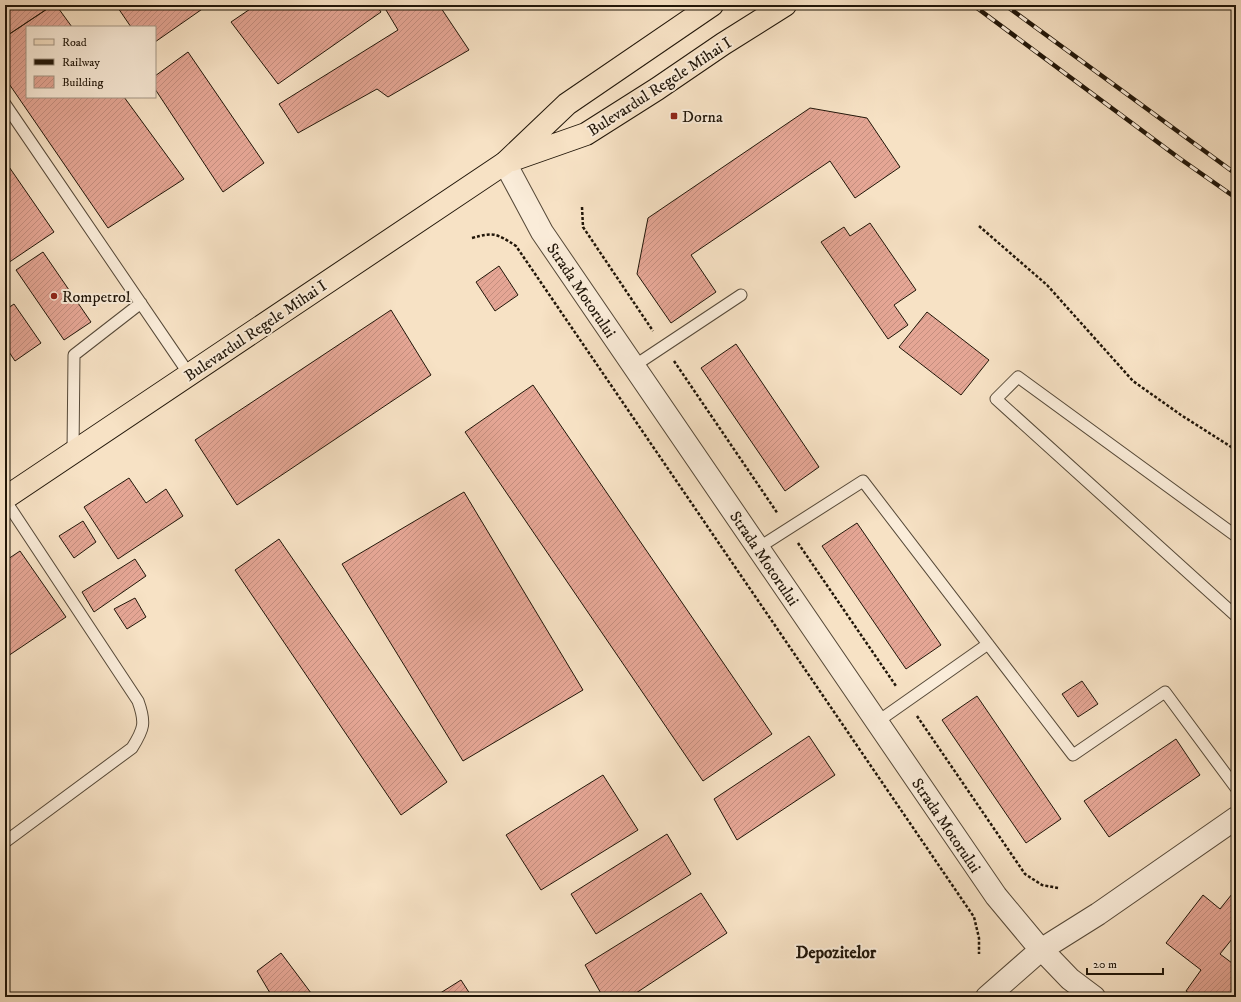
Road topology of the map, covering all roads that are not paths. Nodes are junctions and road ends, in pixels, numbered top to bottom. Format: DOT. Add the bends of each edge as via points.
graph roads {
  1 [pos="712,5"];
  2 [pos="785,5"];
  3 [pos="5,104"];
  4 [pos="506,163"];
  5 [pos="741,295"];
  6 [pos="140,302"];
  7 [pos="634,366"];
  8 [pos="189,374"];
  9 [pos="73,452"];
  10 [pos="5,499"];
  11 [pos="1236,536"];
  12 [pos="758,548"];
  13 [pos="1236,616"];
  14 [pos="988,644"];
  15 [pos="877,722"];
  16 [pos="1236,788"];
  17 [pos="1236,818"];
  18 [pos="5,842"];
  19 [pos="1041,950"];
  20 [pos="987,997"];
  21 [pos="1094,997"];
  1 -- 4 [label="main road, Bulevardul Regele Mihai I" via="567,104"];
  2 -- 4 [label="main road, Bulevardul Regele Mihai I" via="586,134"];
  3 -- 6 [label="lane"];
  4 -- 7 [label="street, Strada Motorului" via="542,232"];
  4 -- 8 [label="main road, Bulevardul Regele Mihai I"];
  5 -- 7 [label="lane"];
  6 -- 8 [label="lane"];
  6 -- 9 [label="lane" via="74,355"];
  7 -- 12 [label="street, Strada Motorului"];
  8 -- 9 [label="main road, Bulevardul Regele Mihai I"];
  9 -- 10 [label="main road, Bulevardul Regele Mihai I"];
  10 -- 18 [label="lane" via="138,701 143,716 142,732 132,748"];
  11 -- 13 [label="lane" via="1018,377 996,400"];
  12 -- 14 [label="lane" via="863,481"];
  12 -- 15 [label="street, Strada Motorului"];
  14 -- 15 [label="lane"];
  14 -- 16 [label="lane" via="1073,755 1165,692"];
  15 -- 19 [label="street, Strada Motorului" via="996,896"];
  17 -- 19 [label="street" via="1098,914"];
  19 -- 20 [label="street"];
  19 -- 21 [label="street, Strada Motorului" via="1070,979"];
}
